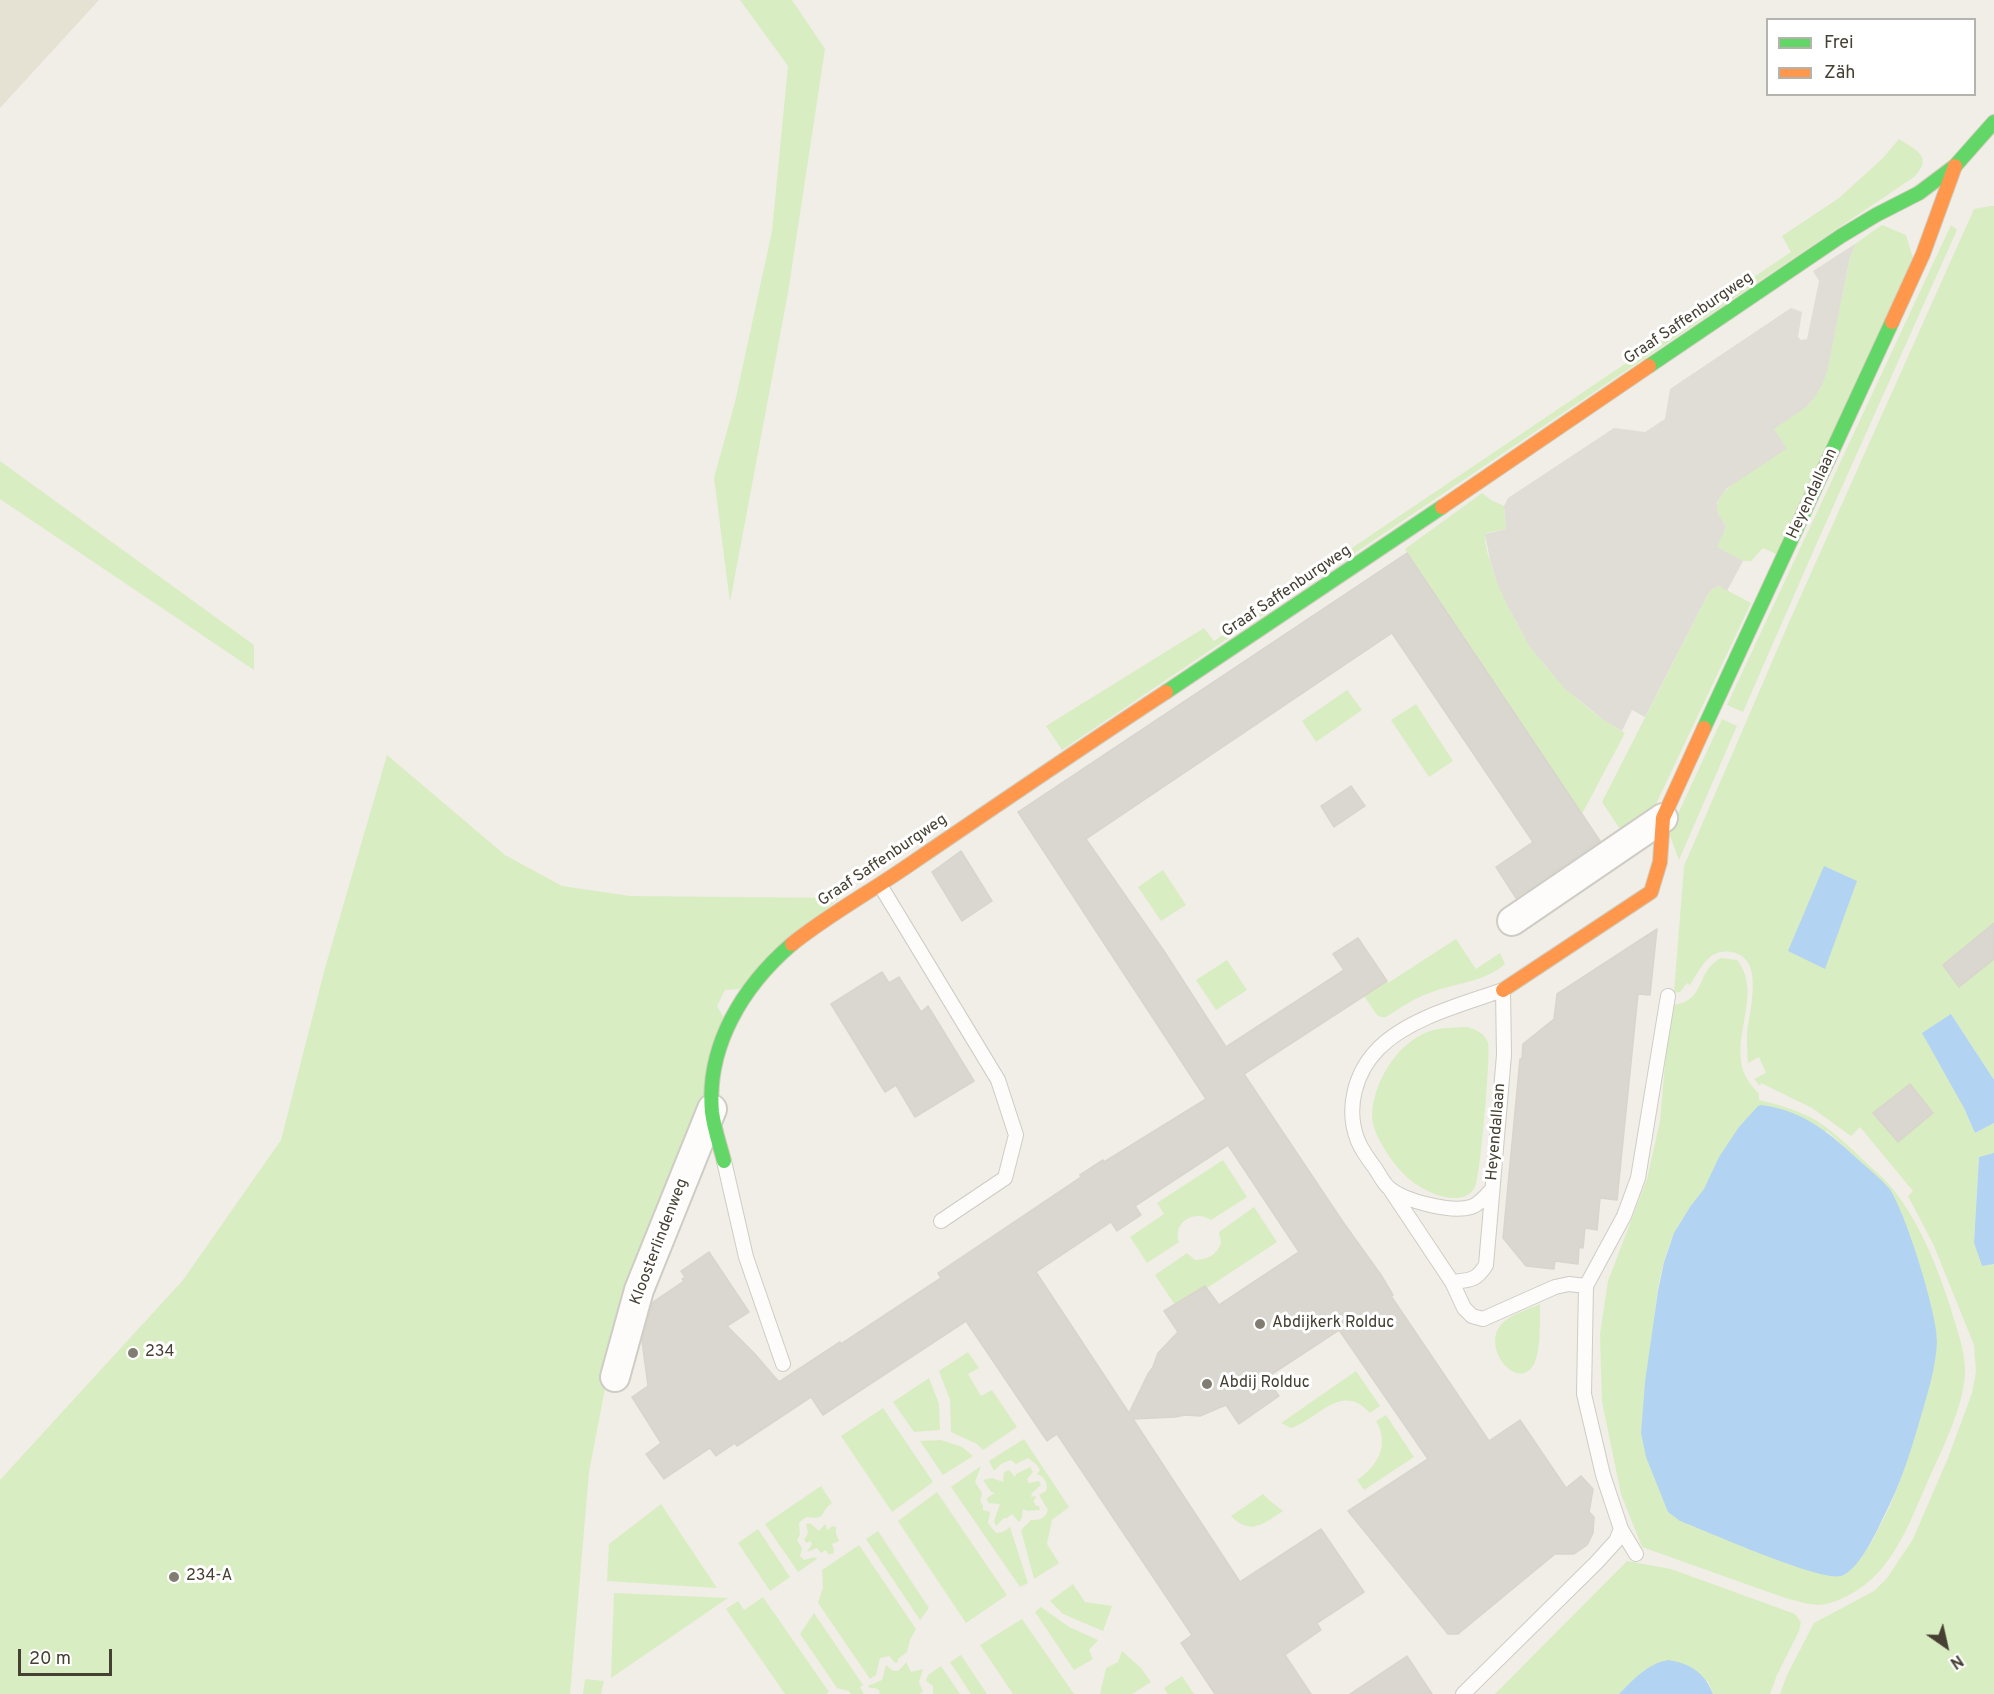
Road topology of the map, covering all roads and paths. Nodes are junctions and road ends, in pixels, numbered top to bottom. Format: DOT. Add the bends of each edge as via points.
graph roads {
  1 [pos="1994,122"];
  2 [pos="1954,166"];
  3 [pos="1841,236"];
  4 [pos="1839,253"];
  5 [pos="1663,818"];
  6 [pos="880,885"];
  7 [pos="1512,921"];
  8 [pos="1503,990"];
  9 [pos="1668,996"];
  10 [pos="712,1109"];
  11 [pos="724,1161"];
  12 [pos="1389,1188"];
  13 [pos="1492,1189"];
  14 [pos="941,1221"];
  15 [pos="1452,1282"];
  16 [pos="1586,1286"];
  17 [pos="783,1364"];
  18 [pos="615,1377"];
  19 [pos="1621,1529"];
  20 [pos="1636,1554"];
  21 [pos="1464,1694"];
  1 -- 2 [label="street, Graaf Saffenburgweg"];
  2 -- 3 [label="street, Graaf Saffenburgweg" via="1919,193"];
  2 -- 5 [label="street, Heyendallaan" via="1923,254"];
  3 -- 4 [label="lane"];
  3 -- 6 [label="street, Graaf Saffenburgweg"];
  5 -- 7 [label="street"];
  5 -- 8 [label="street, Heyendallaan" via="1660,862 1651,892"];
  6 -- 10 [label="street, Graaf Saffenburgweg" via="829,916 782,952 748,992 729,1021 717,1057"];
  6 -- 14 [label="lane" via="998,1080 1016,1135 1005,1178"];
  8 -- 12 [label="lane, Heyendallaan" via="1414,1024 1379,1048 1361,1071 1353,1091 1355,1133"];
  8 -- 13 [label="lane, Heyendallaan" via="1504,1055"];
  9 -- 16 [label="lane" via="1638,1178 1624,1216"];
  10 -- 11 [label="street, Graaf Saffenburgweg"];
  10 -- 18 [label="street, Kloosterlindenweg" via="639,1290"];
  11 -- 17 [label="lane" via="746,1257"];
  12 -- 13 [label="lane, Heyendallaan" via="1412,1200 1465,1208 1479,1202"];
  12 -- 15 [label="lane"];
  13 -- 15 [label="lane" via="1486,1265 1473,1280"];
  15 -- 16 [label="lane" via="1464,1308 1483,1319 1555,1287"];
  16 -- 19 [label="lane" via="1584,1394 1595,1447"];
  19 -- 20 [label="lane"];
  19 -- 21 [label="lane" via="1616,1541 1596,1563"];
}
